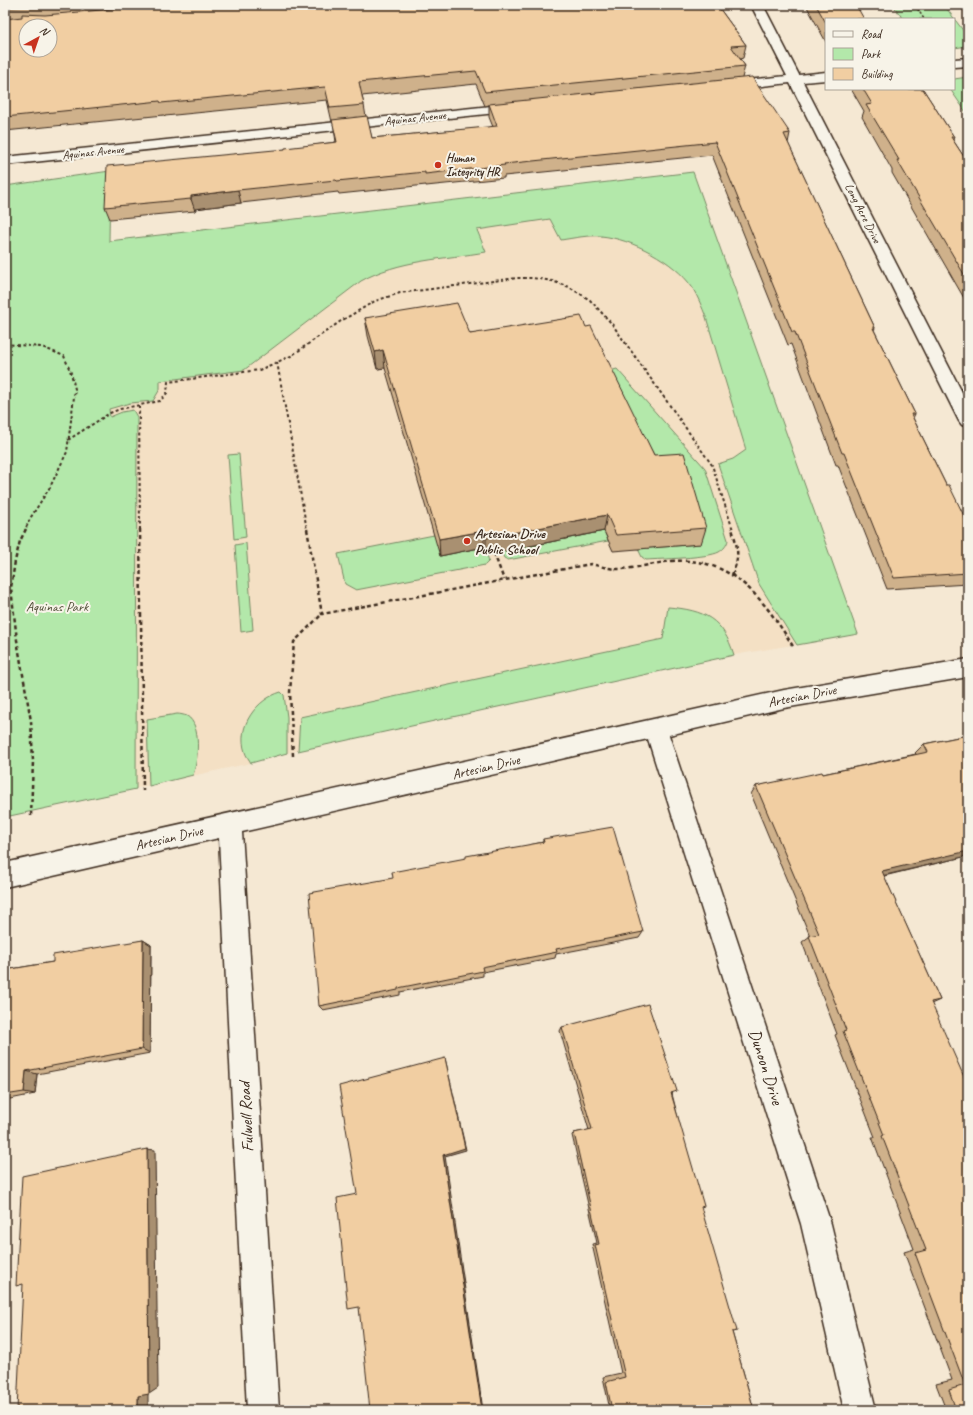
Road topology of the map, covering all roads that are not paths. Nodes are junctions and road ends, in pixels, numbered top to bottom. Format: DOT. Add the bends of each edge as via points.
graph roads {
  1 [pos="757,5"];
  2 [pos="968,62"];
  3 [pos="955,63"];
  4 [pos="825,76"];
  5 [pos="795,79"];
  6 [pos="710,87"];
  7 [pos="536,106"];
  8 [pos="5,161"];
  9 [pos="968,421"];
  10 [pos="968,668"];
  11 [pos="656,728"];
  12 [pos="230,824"];
  13 [pos="5,875"];
  14 [pos="263,1410"];
  15 [pos="860,1410"];
  1 -- 5 [label="street, Long Acre Drive"];
  2 -- 3 [label="street"];
  4 -- 5 [label="street"];
  5 -- 6 [label="street"];
  5 -- 9 [label="street, Long Acre Drive"];
  7 -- 8 [label="street, Aquinas Avenue"];
  10 -- 11 [label="street, Artesian Drive" via="784,699"];
  11 -- 12 [label="street, Artesian Drive"];
  11 -- 15 [label="street, Dunoon Drive" via="816,1224"];
  12 -- 13 [label="street, Artesian Drive"];
  12 -- 14 [label="street, Fulwell Road"];
}
